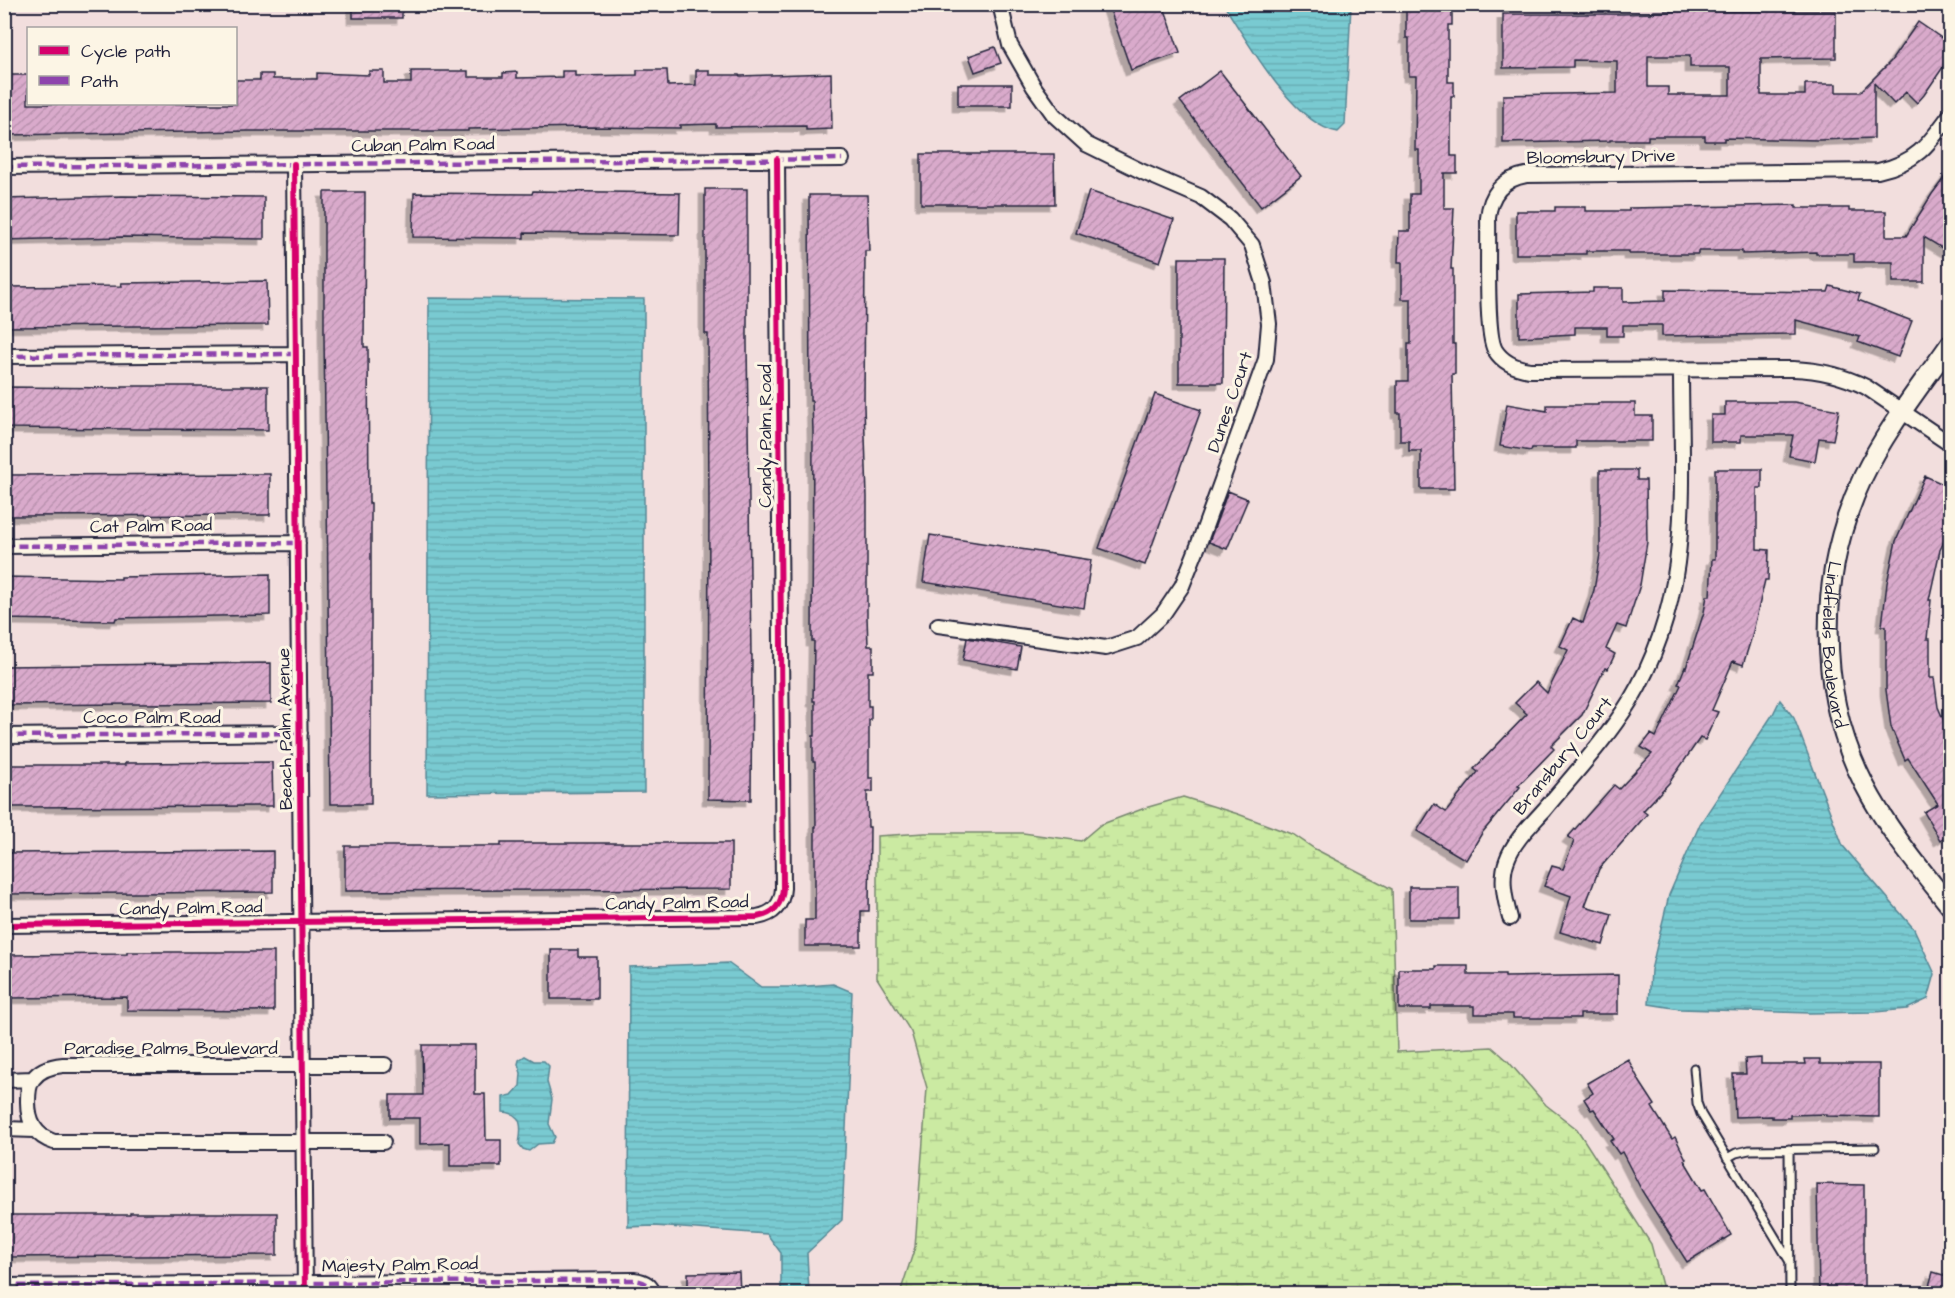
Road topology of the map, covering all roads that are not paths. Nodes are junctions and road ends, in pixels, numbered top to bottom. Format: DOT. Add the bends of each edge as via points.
graph roads {
  1 [pos="1000,4"];
  2 [pos="1950,115"];
  3 [pos="777,159"];
  4 [pos="842,159"];
  5 [pos="294,164"];
  6 [pos="4,166"];
  7 [pos="1950,344"];
  8 [pos="296,354"];
  9 [pos="4,356"];
  10 [pos="1681,369"];
  11 [pos="1903,411"];
  12 [pos="1950,444"];
  13 [pos="298,543"];
  14 [pos="4,546"];
  15 [pos="939,625"];
  16 [pos="300,734"];
  17 [pos="4,736"];
  18 [pos="1950,906"];
  19 [pos="1510,918"];
  20 [pos="302,922"];
  21 [pos="4,925"];
  22 [pos="303,1065"];
  23 [pos="385,1065"];
  24 [pos="1694,1068"];
  25 [pos="33,1079"];
  26 [pos="4,1080"];
  27 [pos="4,1129"];
  28 [pos="34,1130"];
  29 [pos="303,1142"];
  30 [pos="383,1142"];
  31 [pos="1875,1148"];
  32 [pos="1789,1149"];
  33 [pos="1727,1158"];
  34 [pos="1790,1262"];
  35 [pos="4,1287"];
  36 [pos="305,1289"];
  37 [pos="652,1290"];
  38 [pos="1790,1293"];
  1 -- 15 [label="street, Dunes Court" via="1010,45 1054,115 1086,144 1202,197 1230,219 1252,245 1264,283 1269,324 1266,359 1182,586 1163,615 1137,638 1106,648"];
  2 -- 10 [label="street, Bloomsbury Drive" via="1920,152 1902,164 1878,171 1526,175 1502,185 1491,199 1488,218 1491,342 1501,358 1530,370"];
  3 -- 4 [label="street, Cuban Palm Road"];
  3 -- 5 [label="street, Cuban Palm Road"];
  3 -- 20 [label="street, Candy Palm Road" via="781,902 771,913 757,917"];
  5 -- 6 [label="street, Cuban Palm Road"];
  5 -- 8 [label="street, Beach Palm Avenue"];
  7 -- 11 [label="street, Lindfields Boulevard"];
  8 -- 9 [label="street"];
  8 -- 13 [label="street, Beach Palm Avenue"];
  10 -- 11 [label="street, Bloomsbury Drive" via="1823,371 1860,383"];
  10 -- 19 [label="street, Bransbury Court" via="1681,533 1665,624 1644,677 1615,723 1506,860 1504,883"];
  11 -- 12 [label="street, Bloomsbury Drive"];
  11 -- 18 [label="street, Lindfields Boulevard" via="1863,477 1843,530 1829,616 1833,692 1863,783 1900,844"];
  13 -- 14 [label="street, Cat Palm Road"];
  13 -- 16 [label="street, Beach Palm Avenue"];
  16 -- 17 [label="street, Coco Palm Road"];
  16 -- 20 [label="street, Beach Palm Avenue"];
  20 -- 21 [label="street, Candy Palm Road"];
  20 -- 22 [label="street, Beach Palm Avenue"];
  22 -- 23 [label="street, Paradise Palms Boulevard"];
  22 -- 25 [label="street, Paradise Palms Boulevard" via="63,1065 46,1069"];
  22 -- 29 [label="street, Beach Palm Avenue"];
  24 -- 33 [label="lane" via="1701,1114"];
  25 -- 26 [label="street, Paradise Palms Boulevard"];
  25 -- 28 [label="street" via="28,1113"];
  27 -- 28 [label="street"];
  28 -- 29 [label="street" via="63,1143"];
  29 -- 30 [label="street"];
  29 -- 36 [label="street, Beach Palm Avenue"];
  31 -- 32 [label="lane"];
  32 -- 33 [label="lane" via="1743,1151"];
  32 -- 34 [label="lane"];
  33 -- 34 [label="lane"];
  34 -- 38 [label="lane"];
  35 -- 36 [label="street, Majesty Palm Road"];
  36 -- 37 [label="street, Majesty Palm Road" via="634,1280"];
}
